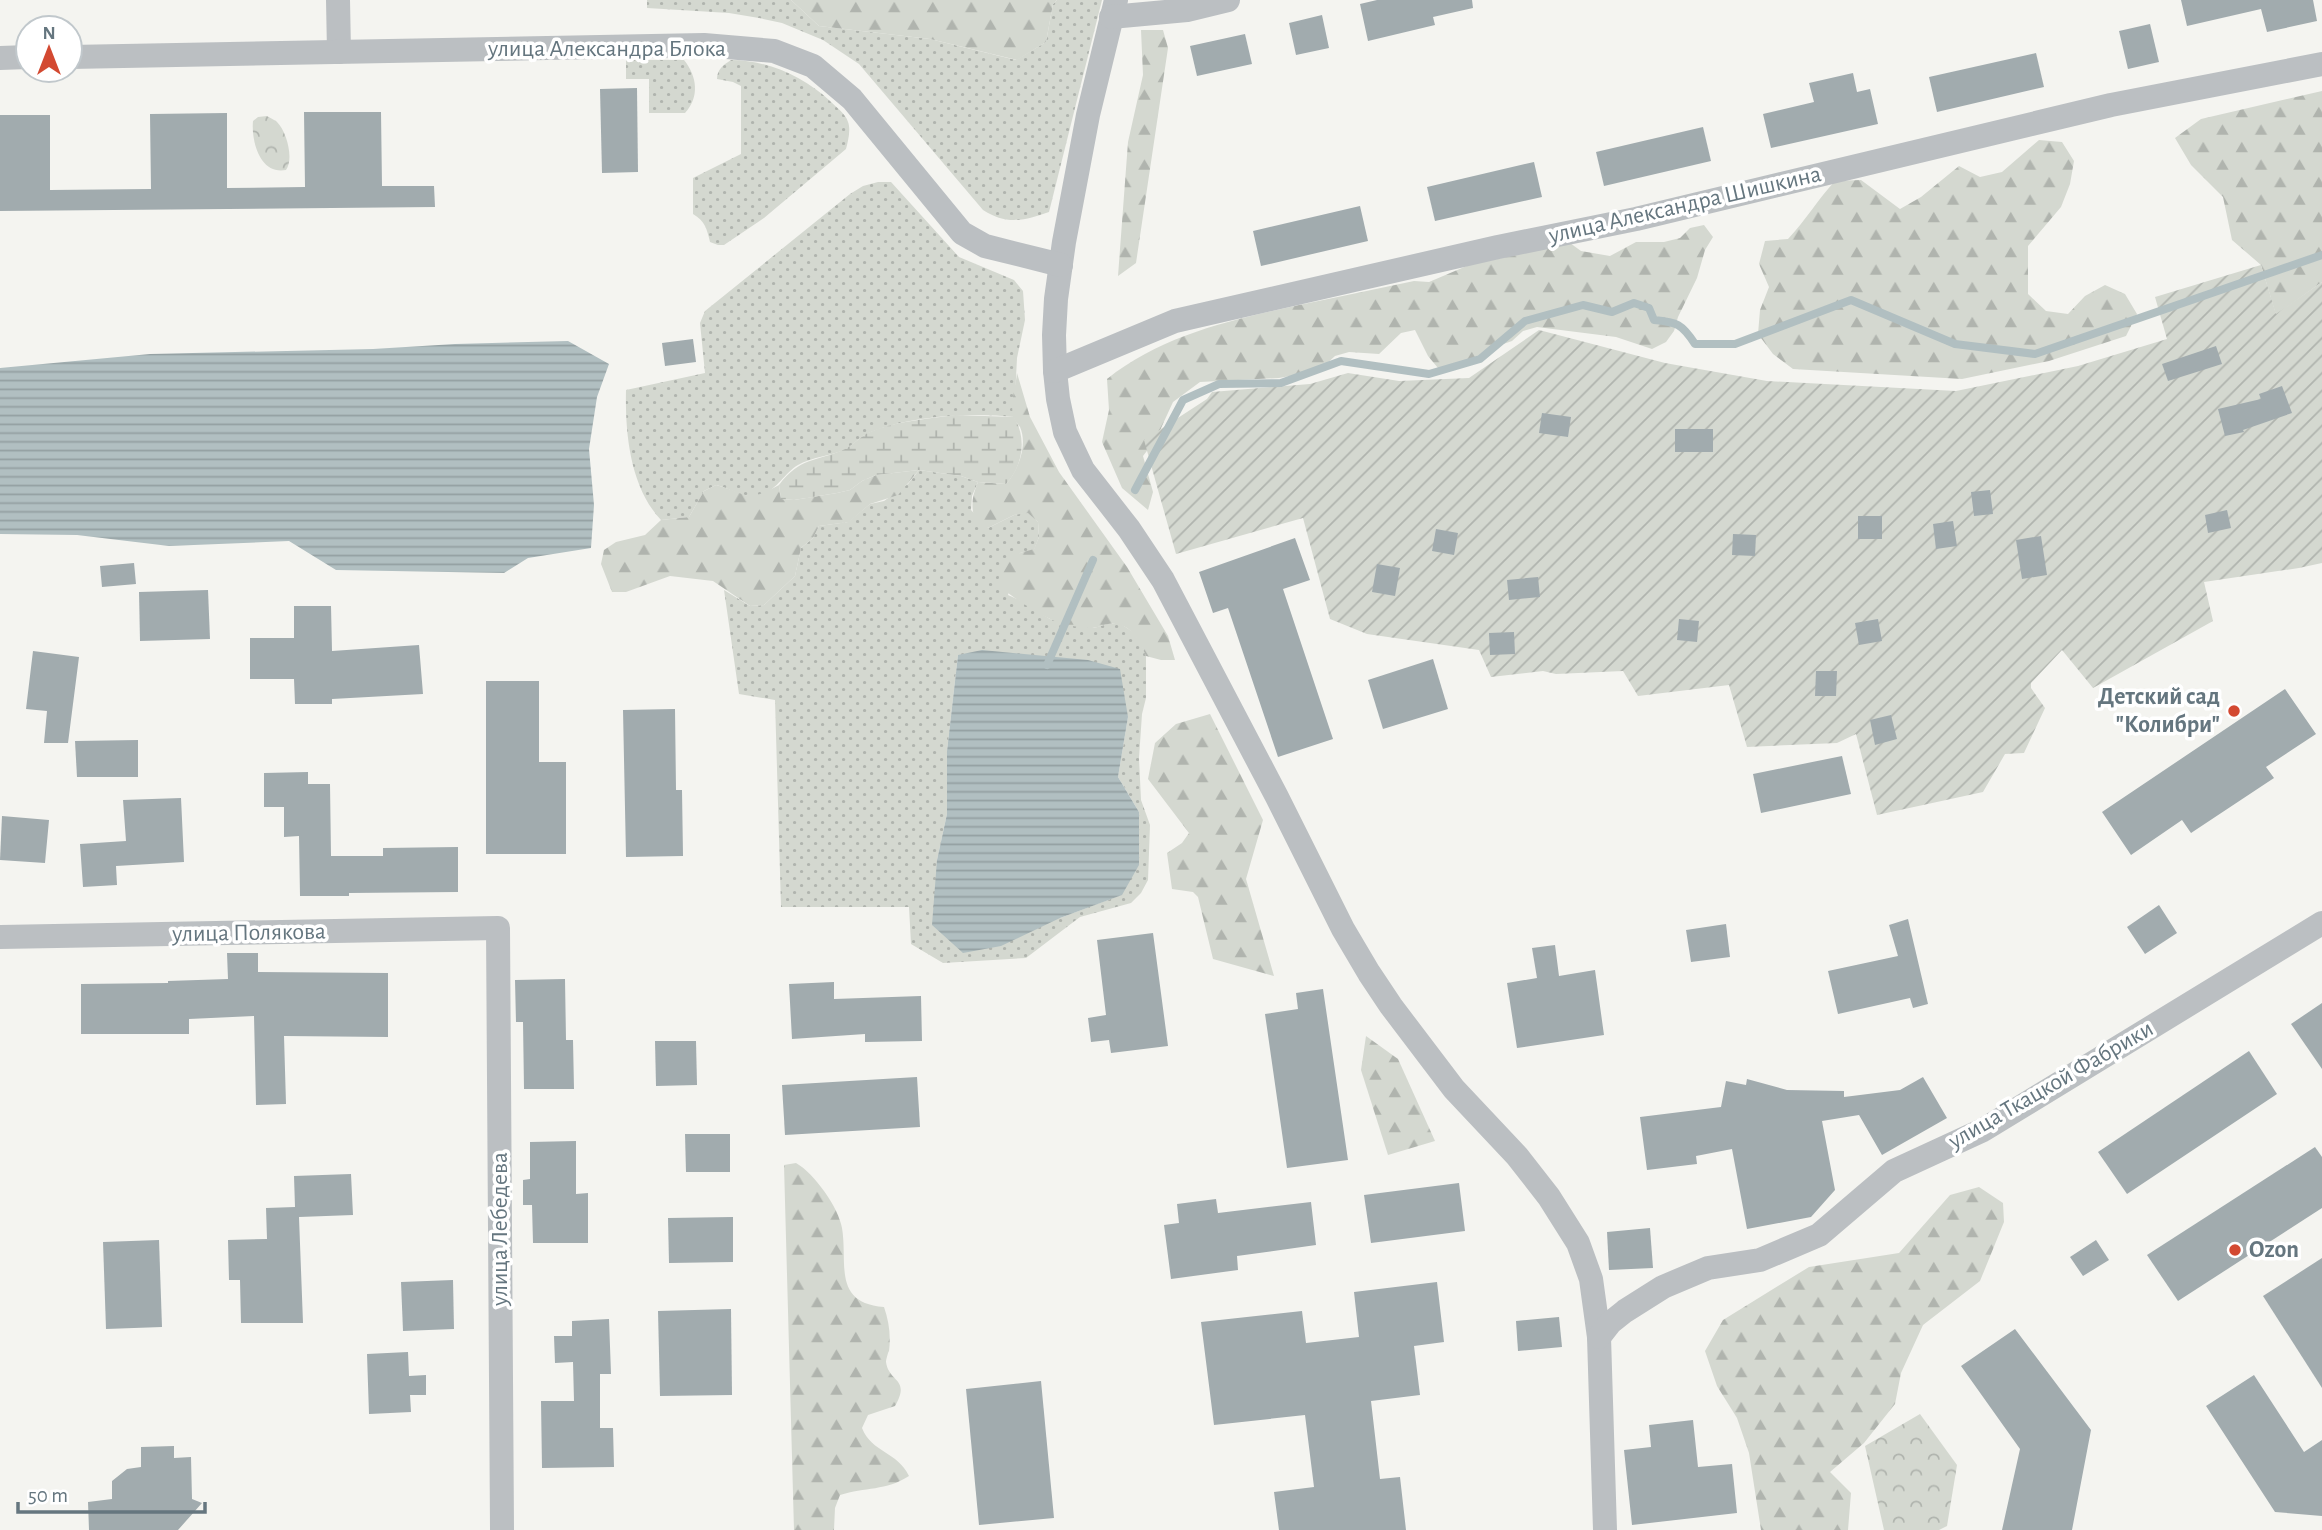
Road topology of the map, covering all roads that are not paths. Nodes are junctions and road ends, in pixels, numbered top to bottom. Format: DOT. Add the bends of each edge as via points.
graph roads {
  1 [pos="338,0"];
  2 [pos="1228,0"];
  3 [pos="1113,8"];
  4 [pos="339,52"];
  5 [pos="84,57"];
  6 [pos="2322,64"];
  7 [pos="1061,265"];
  8 [pos="1055,371"];
  9 [pos="2322,923"];
  10 [pos="498,928"];
  11 [pos="0,937"];
  12 [pos="1599,1337"];
  13 [pos="502,1530"];
  14 [pos="1605,1530"];
  1 -- 4 [label="street"];
  2 -- 3 [label="street" via="1187,10"];
  3 -- 7 [label="street"];
  4 -- 5 [label="street, улица Александра Блока"];
  4 -- 7 [label="street, улица Александра Блока" via="704,45 774,51 813,66 852,99 962,233 985,246"];
  6 -- 8 [label="street, улица Александра Шишкина" via="2111,105 1649,216 1175,321"];
  7 -- 8 [label="street"];
  8 -- 12 [label="street" via="1065,432 1083,470 1163,580 1343,929 1391,1006 1454,1089 1517,1156 1578,1243 1591,1279"];
  9 -- 12 [label="street, улица Ткацкой Фабрики" via="1983,1130 1894,1171 1819,1236 1760,1260 1708,1268 1663,1287 1625,1311"];
  10 -- 11 [label="street, улица Полякова"];
  10 -- 13 [label="street, улица Лебедева"];
  12 -- 14 [label="street"];
}
